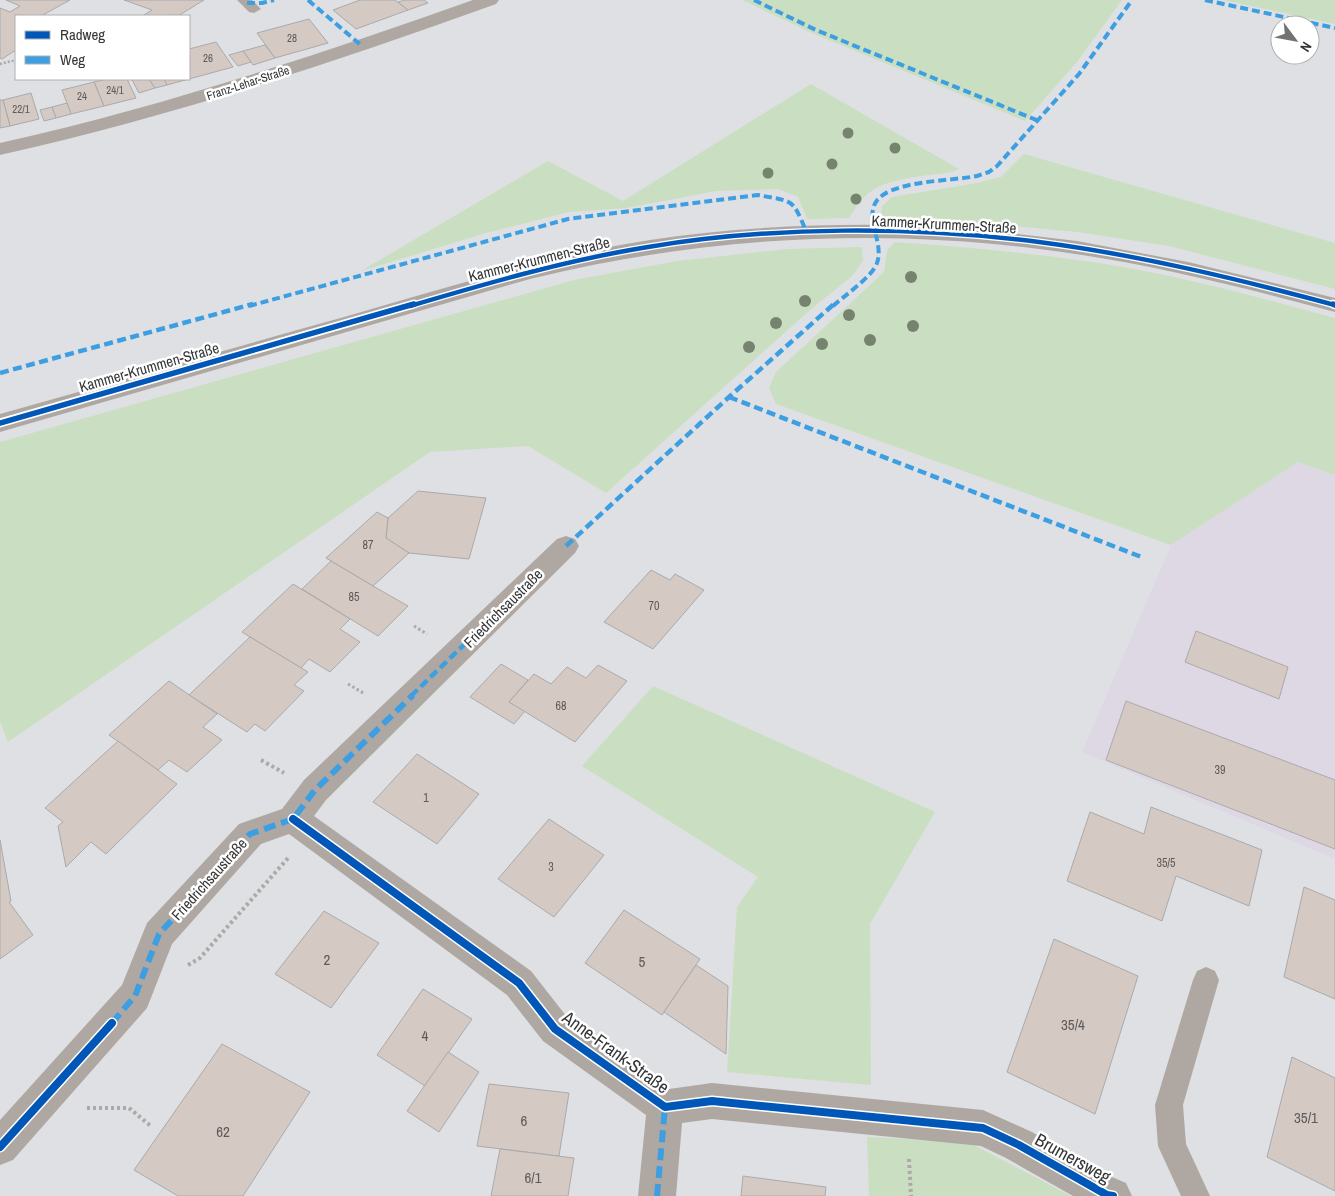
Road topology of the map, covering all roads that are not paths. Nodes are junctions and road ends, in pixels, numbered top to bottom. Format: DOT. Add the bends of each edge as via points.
graph roads {
  1 [pos="490,0"];
  2 [pos="0,150"];
  3 [pos="1335,305"];
  4 [pos="0,423"];
  5 [pos="566,546"];
  6 [pos="303,825"];
  7 [pos="1206,980"];
  8 [pos="665,1107"];
  9 [pos="1019,1145"];
  10 [pos="0,1147"];
  11 [pos="657,1196"];
  12 [pos="1113,1196"];
  13 [pos="1196,1196"];
  1 -- 2 [label="street, Franz-Lehar-Straße" via="362,46 186,102"];
  3 -- 4 [label="street, Kammer-Krummen-Straße" via="1117,254 978,236 806,232 691,241 596,255"];
  5 -- 6 [label="street, Friedrichsaustraße" via="315,790"];
  6 -- 8 [label="street, Anne-Frank-Straße" via="520,983 555,1029"];
  6 -- 10 [label="street, Friedrichsaustraße" via="250,834 159,934 136,996"];
  7 -- 13 [label="lane" via="1169,1105 1172,1146"];
  8 -- 9 [label="street, Anne-Frank-Straße" via="712,1101 983,1128"];
  8 -- 11 [label="street, Anne-Frank-Straße"];
  9 -- 12 [label="street, Brumersweg"];
}
